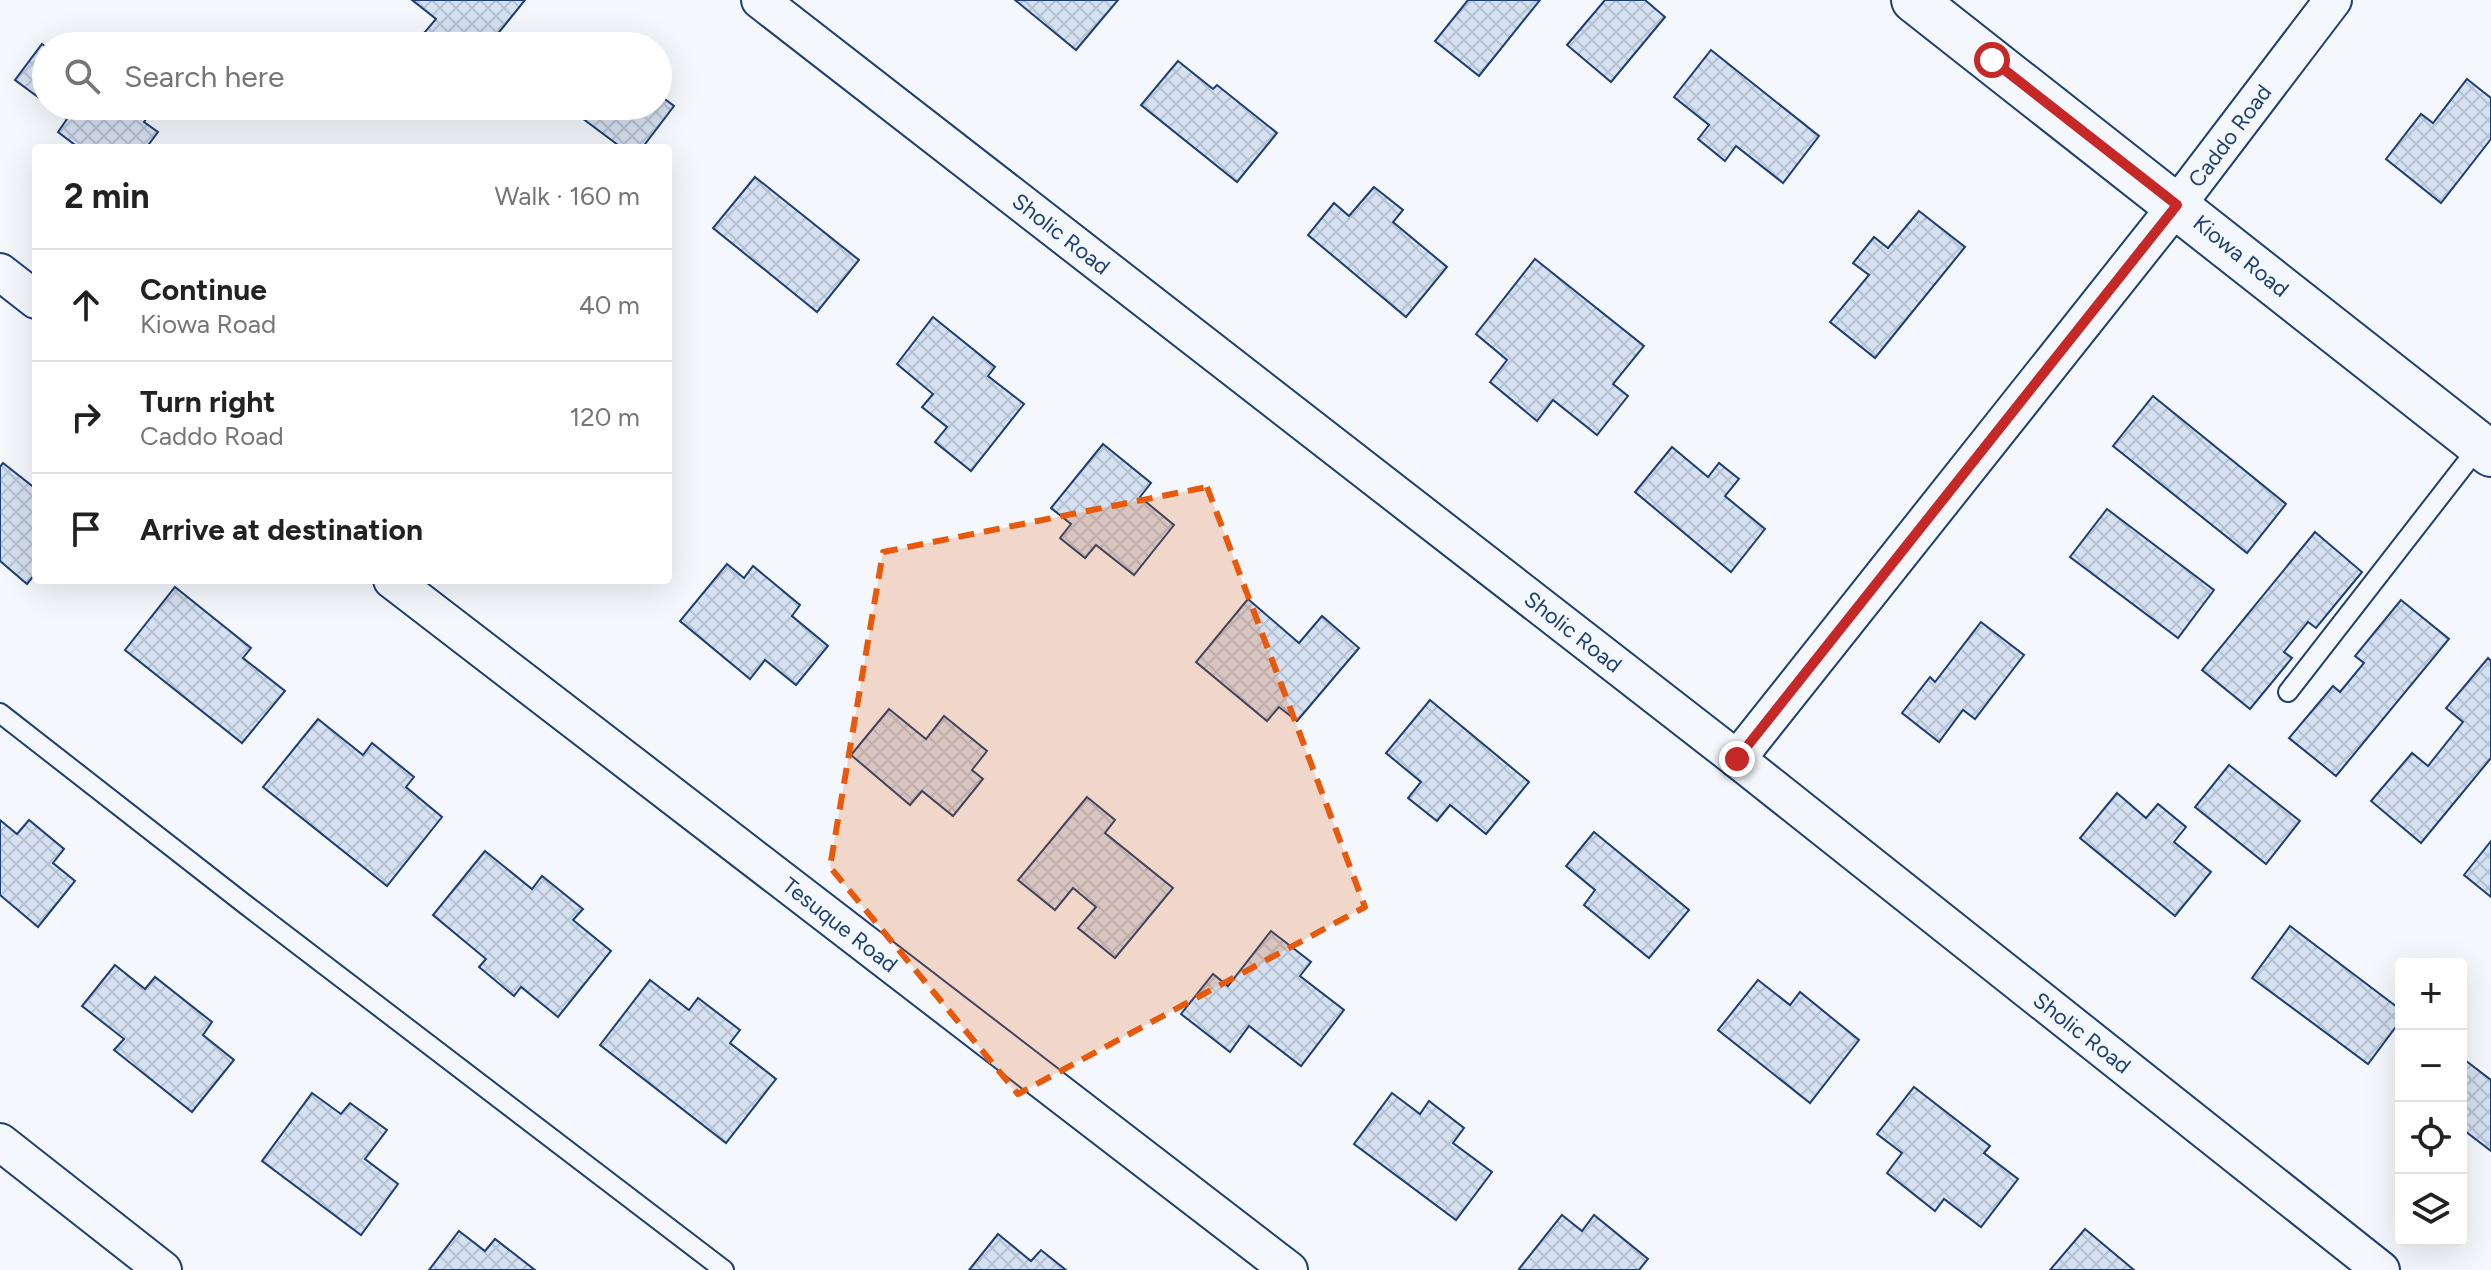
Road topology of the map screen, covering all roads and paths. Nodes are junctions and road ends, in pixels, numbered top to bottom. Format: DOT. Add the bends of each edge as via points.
graph roads {
  1 [pos="760,0"];
  2 [pos="1914,0"];
  3 [pos="2333,0"];
  4 [pos="2177,205"];
  5 [pos="0,272"];
  6 [pos="32,297"];
  7 [pos="2486,450"];
  8 [pos="397,584"];
  9 [pos="2288,692"];
  10 [pos="0,713"];
  11 [pos="1737,759"];
  12 [pos="0,1142"];
  13 [pos="163,1270"];
  14 [pos="724,1270"];
  15 [pos="1289,1270"];
  16 [pos="2381,1270"];
  1 -- 11 [label="street, Sholic Road"];
  2 -- 4 [label="street, Kiowa Road"];
  3 -- 4 [label="street, Caddo Road"];
  4 -- 7 [label="street, Kiowa Road"];
  4 -- 11 [label="street, Caddo Road"];
  5 -- 6 [label="street"];
  7 -- 9 [label="lane"];
  8 -- 15 [label="street, Tesuque Road"];
  10 -- 14 [label="lane"];
  11 -- 16 [label="street, Sholic Road"];
  12 -- 13 [label="street"];
}
